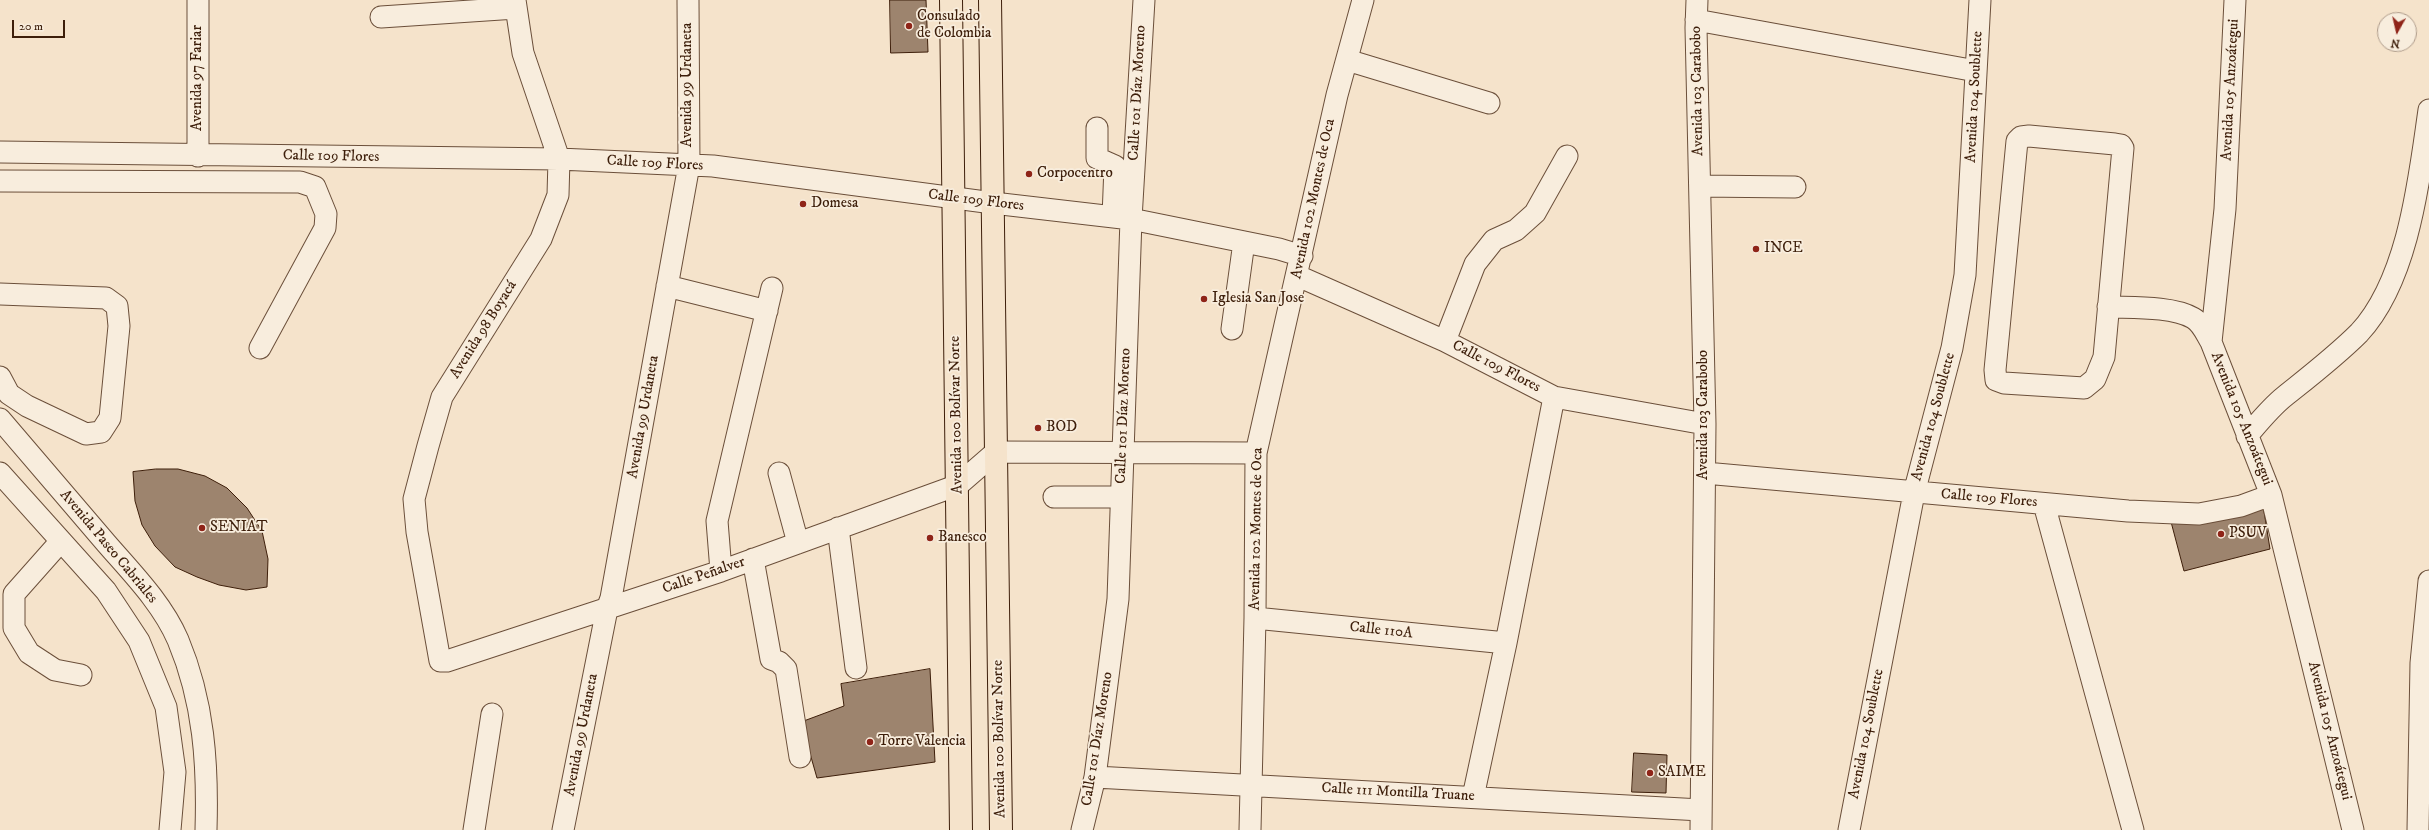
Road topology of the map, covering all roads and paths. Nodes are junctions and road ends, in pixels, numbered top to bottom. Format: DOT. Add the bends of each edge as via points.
graph roads {
  1 [pos="198,0"];
  2 [pos="688,0"];
  3 [pos="951,0"];
  4 [pos="990,0"];
  5 [pos="1144,0"];
  6 [pos="1363,0"];
  7 [pos="1980,0"];
  8 [pos="2235,0"];
  9 [pos="515,4"];
  10 [pos="1697,10"];
  11 [pos="381,17"];
  12 [pos="1347,60"];
  13 [pos="1976,71"];
  14 [pos="1489,103"];
  15 [pos="2429,110"];
  16 [pos="1097,128"];
  17 [pos="0,152"];
  18 [pos="198,156"];
  19 [pos="1567,156"];
  20 [pos="559,159"];
  21 [pos="689,165"];
  22 [pos="0,182"];
  23 [pos="1700,186"];
  24 [pos="1795,187"];
  25 [pos="953,198"];
  26 [pos="993,203"];
  27 [pos="1122,218"];
  28 [pos="1244,242"];
  29 [pos="1300,266"];
  30 [pos="667,286"];
  31 [pos="772,288"];
  32 [pos="0,294"];
  33 [pos="2108,306"];
  34 [pos="767,311"];
  35 [pos="1232,329"];
  36 [pos="1445,341"];
  37 [pos="2211,342"];
  38 [pos="260,348"];
  39 [pos="0,377"];
  40 [pos="1554,397"];
  41 [pos="0,419"];
  42 [pos="1705,424"];
  43 [pos="2247,436"];
  44 [pos="1122,451"];
  45 [pos="996,452"];
  46 [pos="1256,453"];
  47 [pos="0,473"];
  48 [pos="779,473"];
  49 [pos="1704,473"];
  50 [pos="958,485"];
  51 [pos="1914,493"];
  52 [pos="2271,495"];
  53 [pos="1054,497"];
  54 [pos="1121,497"];
  55 [pos="2044,504"];
  56 [pos="838,528"];
  57 [pos="61,541"];
  58 [pos="798,543"];
  59 [pos="753,559"];
  60 [pos="720,571"];
  61 [pos="2429,581"];
  62 [pos="607,609"];
  63 [pos="1255,618"];
  64 [pos="1506,643"];
  65 [pos="446,661"];
  66 [pos="856,668"];
  67 [pos="81,674"];
  68 [pos="492,714"];
  69 [pos="800,756"];
  70 [pos="1095,777"];
  71 [pos="1251,785"];
  72 [pos="1473,797"];
  73 [pos="1701,820"];
  74 [pos="170,830"];
  75 [pos="206,830"];
  76 [pos="474,830"];
  77 [pos="563,830"];
  78 [pos="961,830"];
  79 [pos="1001,830"];
  80 [pos="1082,830"];
  81 [pos="1250,830"];
  82 [pos="1849,830"];
  83 [pos="2133,830"];
  84 [pos="2353,830"];
  85 [pos="2418,830"];
  1 -- 18 [label="street, Avenida 97 Fariar"];
  2 -- 21 [label="street, Avenida 99 Urdaneta"];
  3 -- 25 [label="main road, Avenida 100 Bolívar Norte"];
  4 -- 26 [label="main road, Avenida 100 Bolívar Norte"];
  5 -- 27 [label="street, Calle 101 Díaz Moreno"];
  6 -- 12 [label="street, Avenida 102 Montes de Oca"];
  7 -- 13 [label="street, Avenida 104 Soublette"];
  8 -- 37 [label="street, Avenida 105 Anzoátegui" via="2224,209"];
  9 -- 11 [label="street"];
  9 -- 20 [label="street, Avenida 98 Boyacá" via="523,53"];
  10 -- 13 [label="street"];
  10 -- 23 [label="street, Avenida 103 Carabobo"];
  12 -- 14 [label="street"];
  12 -- 29 [label="street, Avenida 102 Montes de Oca"];
  13 -- 51 [label="street, Avenida 104 Soublette" via="1965,275 1952,348"];
  15 -- 43 [label="street" via="2418,186 2404,247 2383,297 2359,332 2284,397"];
  16 -- 27 [label="street" via="1097,158 1115,166"];
  17 -- 18 [label="street, Calle 109 Flores"];
  18 -- 20 [label="street, Calle 109 Flores"];
  19 -- 36 [label="street" via="1535,213 1516,230 1494,240 1475,264"];
  20 -- 21 [label="street, Calle 109 Flores"];
  20 -- 65 [label="street, Avenida 98 Boyacá" via="558,195 541,239 442,397 414,499 439,659 442,662"];
  21 -- 25 [label="street, Calle 109 Flores"];
  21 -- 30 [label="street, Avenida 99 Urdaneta"];
  22 -- 38 [label="street" via="300,182 316,187 326,214 325,228"];
  23 -- 24 [label="street"];
  23 -- 42 [label="street, Avenida 103 Carabobo"];
  25 -- 26 [label="street, Calle 109 Flores"];
  25 -- 50 [label="main road, Avenida 100 Bolívar Norte"];
  26 -- 27 [label="street, Calle 109 Flores"];
  26 -- 45 [label="main road, Avenida 100 Bolívar Norte"];
  27 -- 28 [label="street, Calle 109 Flores"];
  27 -- 44 [label="street, Calle 101 Díaz Moreno"];
  28 -- 29 [label="street, Calle 109 Flores"];
  28 -- 35 [label="street"];
  29 -- 36 [label="street, Calle 109 Flores"];
  29 -- 46 [label="street, Avenida 102 Montes de Oca"];
  30 -- 34 [label="street"];
  30 -- 62 [label="street, Avenida 99 Urdaneta"];
  31 -- 34 [label="street"];
  32 -- 39 [label="street" via="106,298 117,306 119,326 110,418 101,432 86,434 27,406 9,394"];
  33 -- 33 [label="street" via="2123,148 2114,144 2021,137 2017,141 1996,380 2004,383 2078,388 2089,385 2095,379 2104,357"];
  33 -- 37 [label="street" via="2181,313 2194,318"];
  34 -- 60 [label="street" via="717,521"];
  36 -- 40 [label="street, Calle 109 Flores"];
  37 -- 43 [label="street, Avenida 105 Anzoátegui"];
  40 -- 42 [label="street, Calle 109 Flores"];
  40 -- 64 [label="street"];
  41 -- 75 [label="street, Avenida Paseo Cabriales" via="148,592 177,639 195,692 204,732 207,767"];
  42 -- 49 [label="street, Avenida 103 Carabobo"];
  43 -- 52 [label="street, Avenida 105 Anzoátegui"];
  44 -- 45 [label="street"];
  44 -- 46 [label="street"];
  44 -- 54 [label="street, Calle 101 Díaz Moreno"];
  45 -- 50 [label="street"];
  45 -- 79 [label="main road, Avenida 100 Bolívar Norte"];
  46 -- 63 [label="street, Avenida 102 Montes de Oca"];
  47 -- 57 [label="street, Avenida Paseo Cabriales"];
  48 -- 58 [label="street"];
  49 -- 51 [label="street, Calle 109 Flores"];
  49 -- 73 [label="street, Avenida 103 Carabobo"];
  50 -- 56 [label="street, Calle Peñalver"];
  50 -- 78 [label="main road, Avenida 100 Bolívar Norte"];
  51 -- 55 [label="street, Calle 109 Flores"];
  51 -- 82 [label="street, Avenida 104 Soublette"];
  52 -- 55 [label="street, Calle 109 Flores" via="2242,506 2199,514"];
  52 -- 84 [label="street, Avenida 105 Anzoátegui"];
  53 -- 54 [label="street"];
  54 -- 70 [label="street, Calle 101 Díaz Moreno" via="1118,599"];
  55 -- 83 [label="street"];
  56 -- 58 [label="street, Calle Peñalver"];
  56 -- 66 [label="street"];
  57 -- 67 [label="street" via="14,594 14,628 29,653 55,670"];
  57 -- 74 [label="street, Avenida Paseo Cabriales" via="106,591 139,641 166,707 175,772"];
  58 -- 59 [label="street, Calle Peñalver"];
  59 -- 60 [label="street, Calle Peñalver"];
  59 -- 69 [label="street" via="771,659 786,669"];
  60 -- 62 [label="street, Calle Peñalver"];
  61 -- 85 [label="street" via="2422,663"];
  62 -- 65 [label="street, Calle Peñalver"];
  62 -- 77 [label="street, Avenida 99 Urdaneta"];
  63 -- 64 [label="street, Calle 110A"];
  63 -- 71 [label="street, Avenida 102 Montes de Oca"];
  64 -- 72 [label="street"];
  68 -- 76 [label="street"];
  70 -- 71 [label="street, Calle 111 Montilla Truane"];
  70 -- 80 [label="street, Calle 101 Díaz Moreno"];
  71 -- 72 [label="street, Calle 111 Montilla Truane"];
  71 -- 81 [label="street, Avenida 102 Montes de Oca"];
  72 -- 73 [label="street, Calle 111 Montilla Truane"];
}
